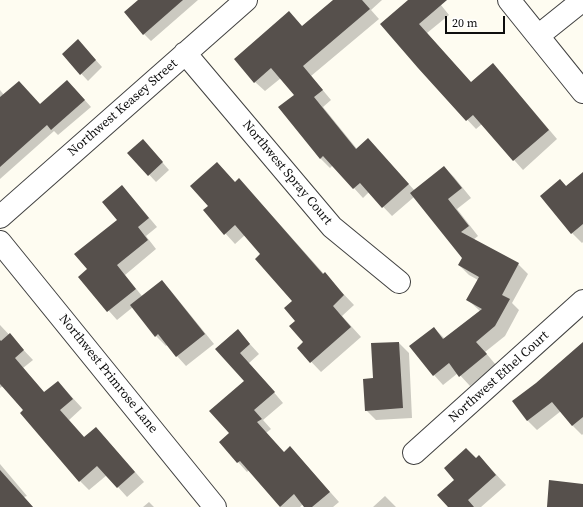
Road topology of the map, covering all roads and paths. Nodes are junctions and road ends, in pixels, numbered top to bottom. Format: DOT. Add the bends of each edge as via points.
graph roads {
  1 [pos="246,0"];
  2 [pos="509,0"];
  3 [pos="582,0"];
  4 [pos="538,36"];
  5 [pos="186,53"];
  6 [pos="583,92"];
  7 [pos="0,217"];
  8 [pos="0,242"];
  9 [pos="399,282"];
  10 [pos="583,301"];
  11 [pos="414,453"];
  12 [pos="215,507"];
  1 -- 5 [label="street, Northwest Keasey Street"];
  2 -- 4 [label="street"];
  3 -- 4 [label="street"];
  4 -- 6 [label="street"];
  5 -- 7 [label="street, Northwest Keasey Street"];
  5 -- 9 [label="street, Northwest Spray Court" via="332,227"];
  8 -- 12 [label="street, Northwest Primrose Lane"];
  10 -- 11 [label="street, Northwest Ethel Court"];
}
